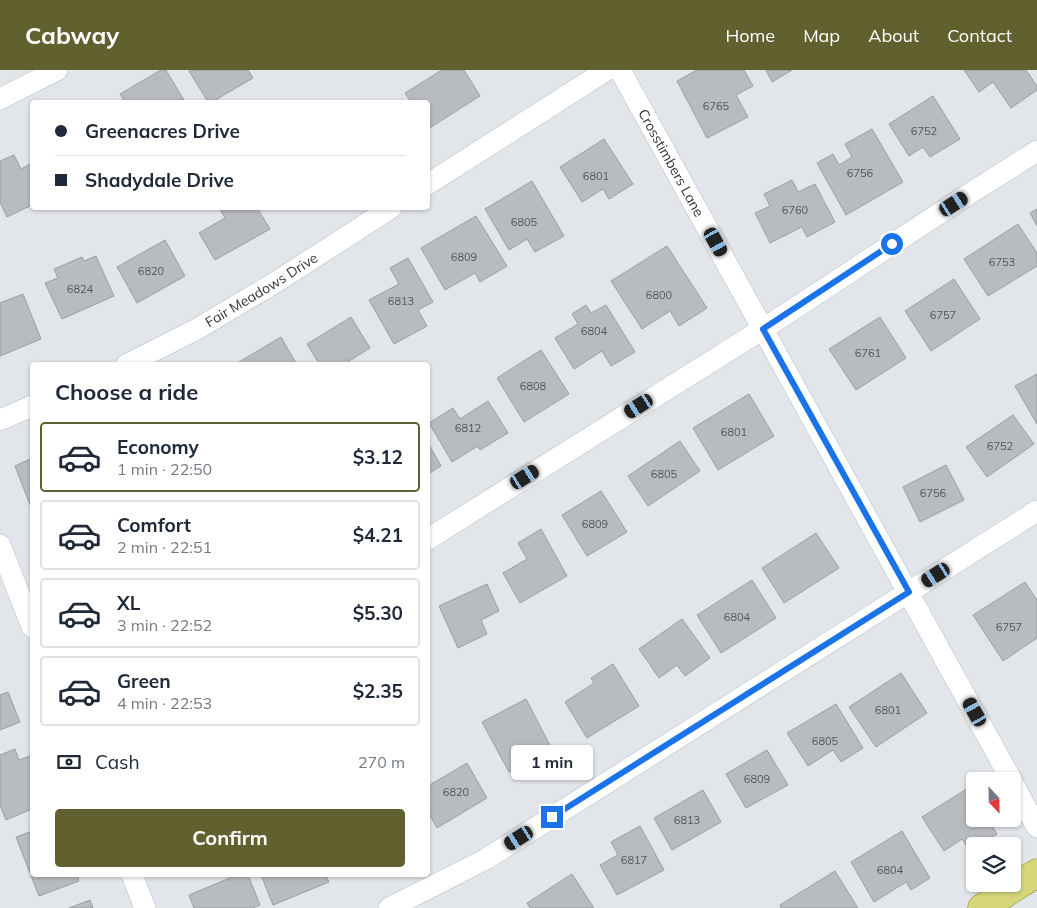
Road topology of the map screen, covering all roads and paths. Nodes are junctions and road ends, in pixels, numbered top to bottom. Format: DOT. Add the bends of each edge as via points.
graph roads {
  1 [pos="57,70"];
  2 [pos="607,70"];
  3 [pos="620,70"];
  4 [pos="0,99"];
  5 [pos="1037,151"];
  6 [pos="430,183"];
  7 [pos="388,210"];
  8 [pos="763,329"];
  9 [pos="132,362"];
  10 [pos="30,407"];
  11 [pos="0,420"];
  12 [pos="1037,511"];
  13 [pos="430,538"];
  14 [pos="0,544"];
  15 [pos="909,592"];
  16 [pos="30,622"];
  17 [pos="1007,772"];
  18 [pos="1021,797"];
  19 [pos="1037,826"];
  20 [pos="1037,873"];
  21 [pos="133,877"];
  22 [pos="145,908"];
  23 [pos="389,908"];
  24 [pos="982,908"];
  1 -- 4 [label="street"];
  2 -- 6 [label="street"];
  3 -- 8 [label="street, Crosstimbers Lane"];
  5 -- 8 [label="street"];
  7 -- 9 [label="street, Fair Meadows Drive" via="197,330"];
  8 -- 13 [label="street"];
  8 -- 15 [label="street, Crosstimbers Lane"];
  10 -- 11 [label="street"];
  12 -- 15 [label="street"];
  14 -- 16 [label="street"];
  15 -- 17 [label="street, Crosstimbers Lane"];
  15 -- 23 [label="street" via="486,859"];
  18 -- 19 [label="street, Crosstimbers Lane"];
  20 -- 24 [label="main road"];
  21 -- 22 [label="street"];
}
